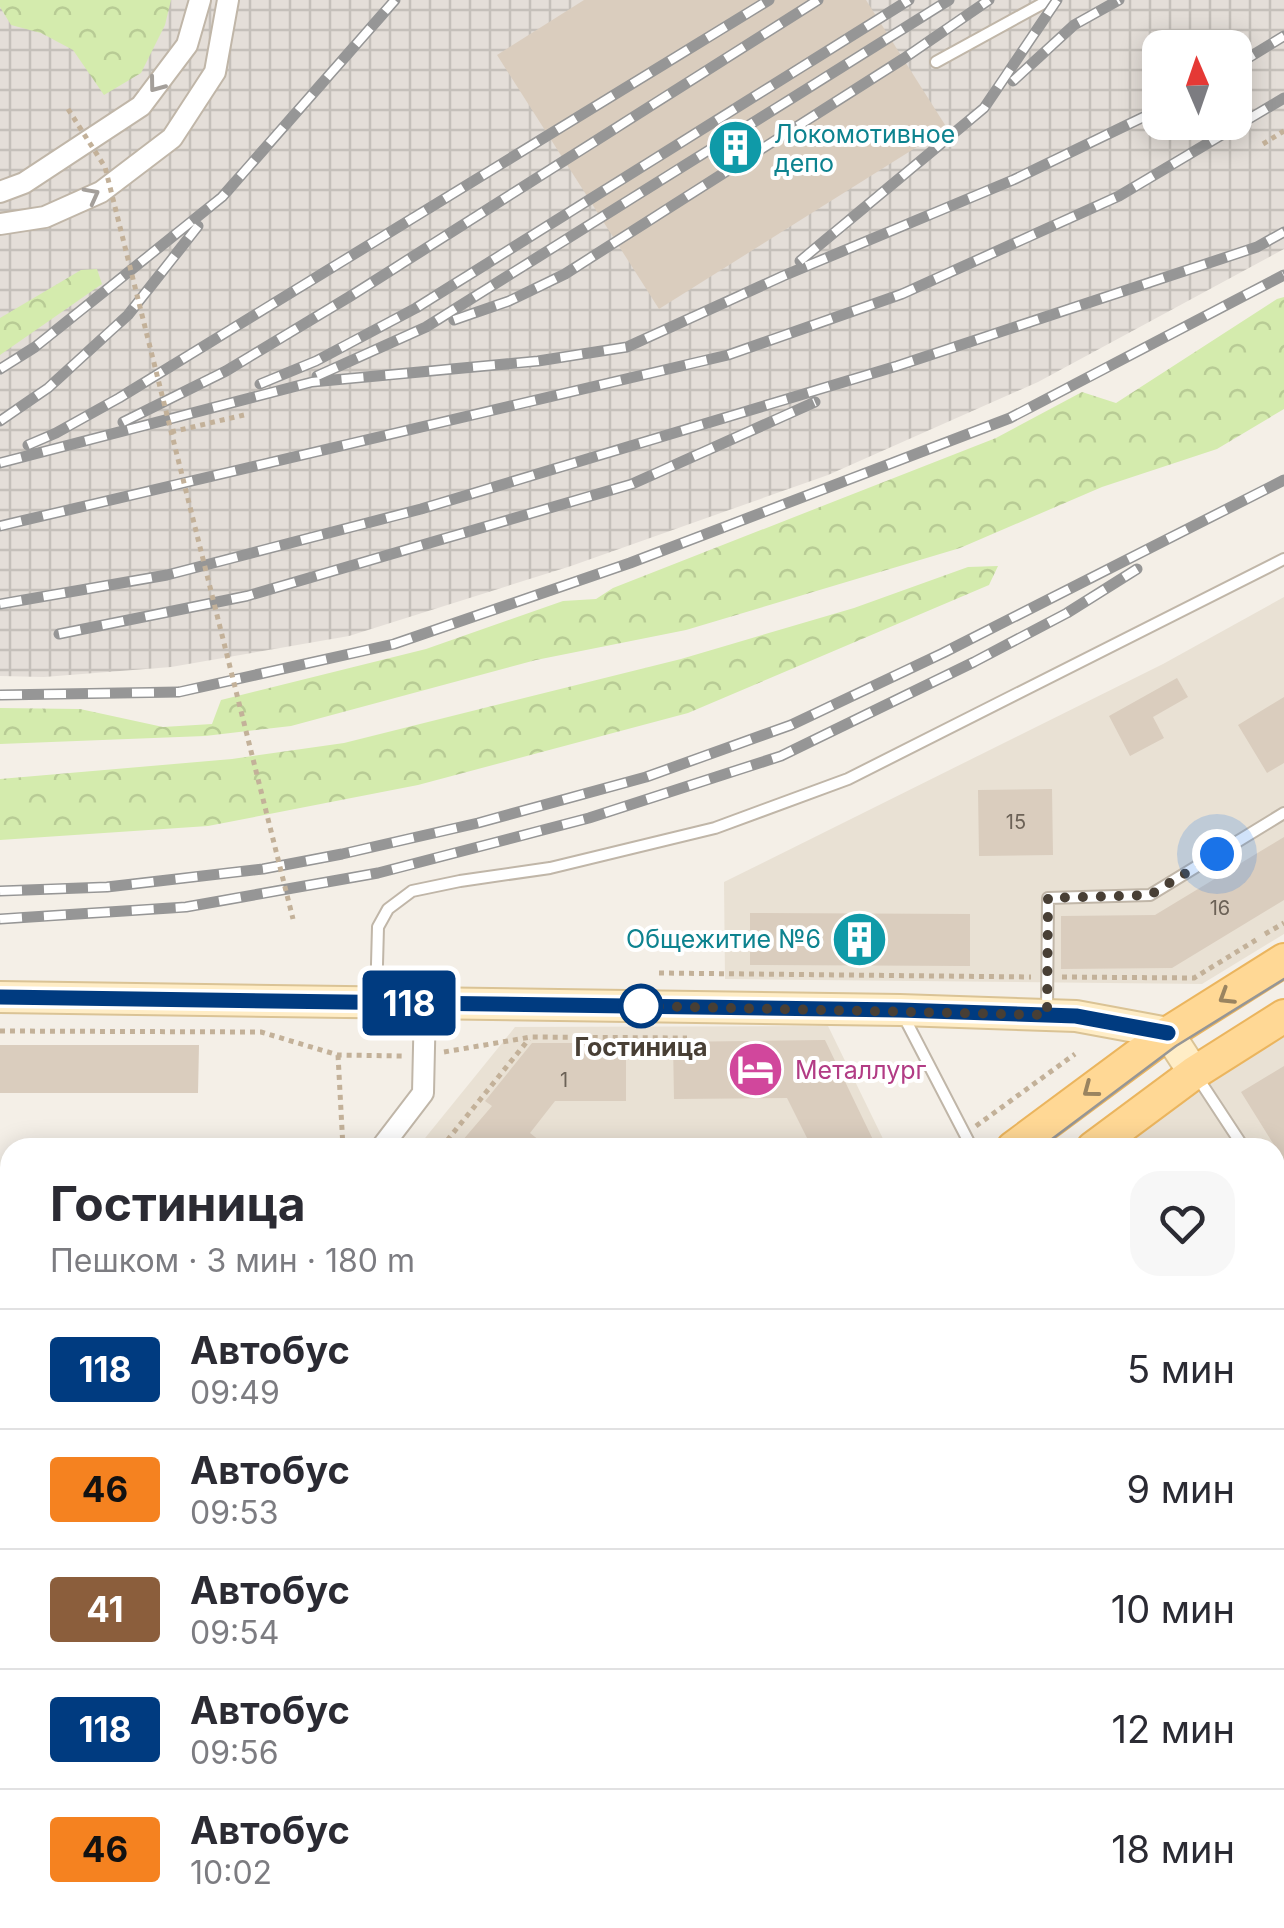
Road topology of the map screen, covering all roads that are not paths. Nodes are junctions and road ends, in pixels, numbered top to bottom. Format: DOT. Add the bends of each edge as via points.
graph roads {
  1 [pos="200,0"];
  2 [pos="228,0"];
  3 [pos="1049,0"];
  4 [pos="936,62"];
  5 [pos="0,192"];
  6 [pos="0,224"];
  7 [pos="1284,559"];
  8 [pos="1284,814"];
  9 [pos="1284,960"];
  10 [pos="0,997"];
  11 [pos="376,1002"];
  12 [pos="425,1003"];
  13 [pos="900,1010"];
  14 [pos="1047,1015"];
  15 [pos="1284,1016"];
  16 [pos="1168,1033"];
  17 [pos="1194,1073"];
  18 [pos="388,1138"];
  19 [pos="967,1138"];
  20 [pos="1026,1138"];
  21 [pos="1106,1138"];
  22 [pos="1237,1138"];
  1 -- 5 [label="street, one-way" via="187,45 141,106 24,184"];
  6 -- 2 [label="street, one-way" via="45,217 101,192 172,138 215,72"];
  3 -- 4 [label="lane"];
  7 -- 11 [label="lane" via="848,779 715,828 550,868 412,891 388,909 378,927"];
  8 -- 14 [label="lane" via="1150,895 1048,898"];
  9 -- 16 [label="main road, one-way"];
  10 -- 11 [label="main road"];
  11 -- 12 [label="main road"];
  12 -- 13 [label="main road"];
  12 -- 18 [label="street" via="423,1092"];
  13 -- 14 [label="main road"];
  13 -- 19 [label="lane"];
  14 -- 16 [label="main road"];
  15 -- 17 [label="main road"];
  16 -- 17 [label="main road"];
  16 -- 20 [label="main road, one-way"];
  17 -- 21 [label="main road"];
  17 -- 22 [label="lane"];
}
